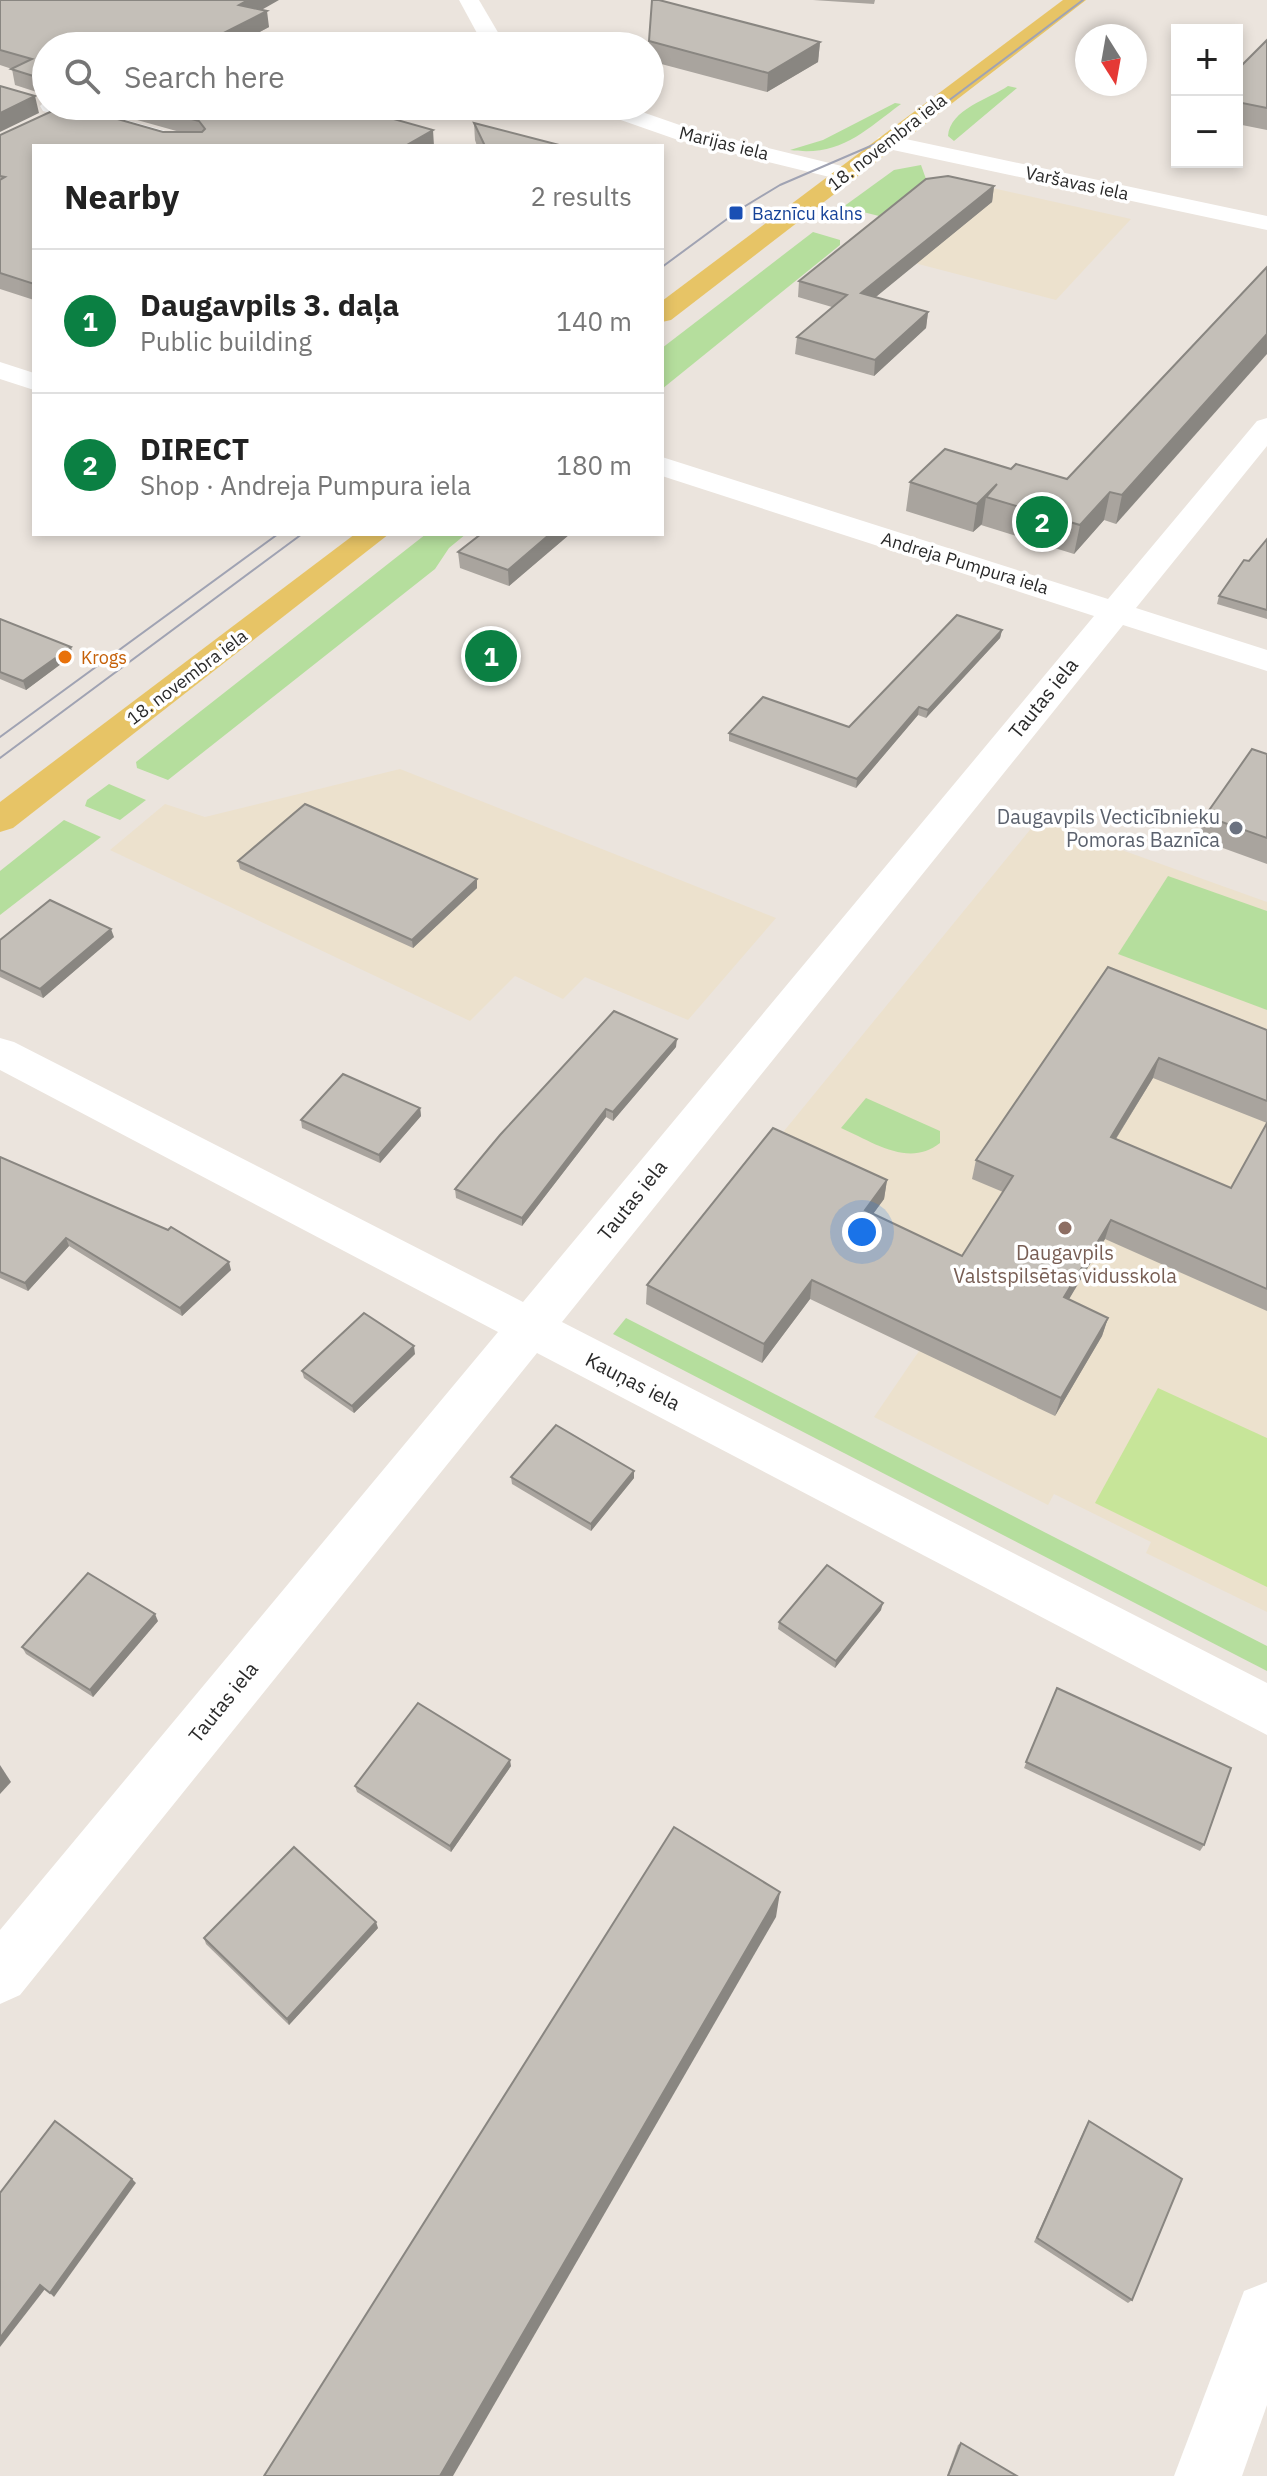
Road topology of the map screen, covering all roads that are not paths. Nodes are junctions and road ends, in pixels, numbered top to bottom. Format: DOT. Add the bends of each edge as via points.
graph roads {
  1 [pos="469,0"];
  2 [pos="1076,0"];
  3 [pos="487,32"];
  4 [pos="90,120"];
  5 [pos="643,120"];
  6 [pos="887,142"];
  7 [pos="185,144"];
  8 [pos="846,174"];
  9 [pos="1267,223"];
  10 [pos="664,312"];
  11 [pos="0,370"];
  12 [pos="32,381"];
  13 [pos="1267,427"];
  14 [pos="664,467"];
  15 [pos="371,536"];
  16 [pos="1115,611"];
  17 [pos="1267,661"];
  18 [pos="0,820"];
  19 [pos="0,1052"];
  20 [pos="528,1326"];
  21 [pos="1267,1710"];
  22 [pos="0,1975"];
  23 [pos="1267,2314"];
  24 [pos="1208,2476"];
  1 -- 3 [label="street"];
  2 -- 6 [label="main road, 18. novembra iela"];
  4 -- 7 [label="street"];
  5 -- 8 [label="street, Marijas iela"];
  6 -- 8 [label="main road, 18. novembra iela"];
  6 -- 9 [label="street, Varšavas iela"];
  8 -- 10 [label="main road, 18. novembra iela"];
  11 -- 12 [label="street"];
  13 -- 16 [label="street, Tautas iela"];
  14 -- 16 [label="street, Andreja Pumpura iela"];
  15 -- 18 [label="main road, 18. novembra iela"];
  16 -- 17 [label="street, Andreja Pumpura iela"];
  16 -- 20 [label="street, Tautas iela"];
  19 -- 20 [label="street, Kauņas iela"];
  20 -- 21 [label="street, Kauņas iela"];
  20 -- 22 [label="street, Tautas iela"];
  23 -- 24 [label="street"];
}
